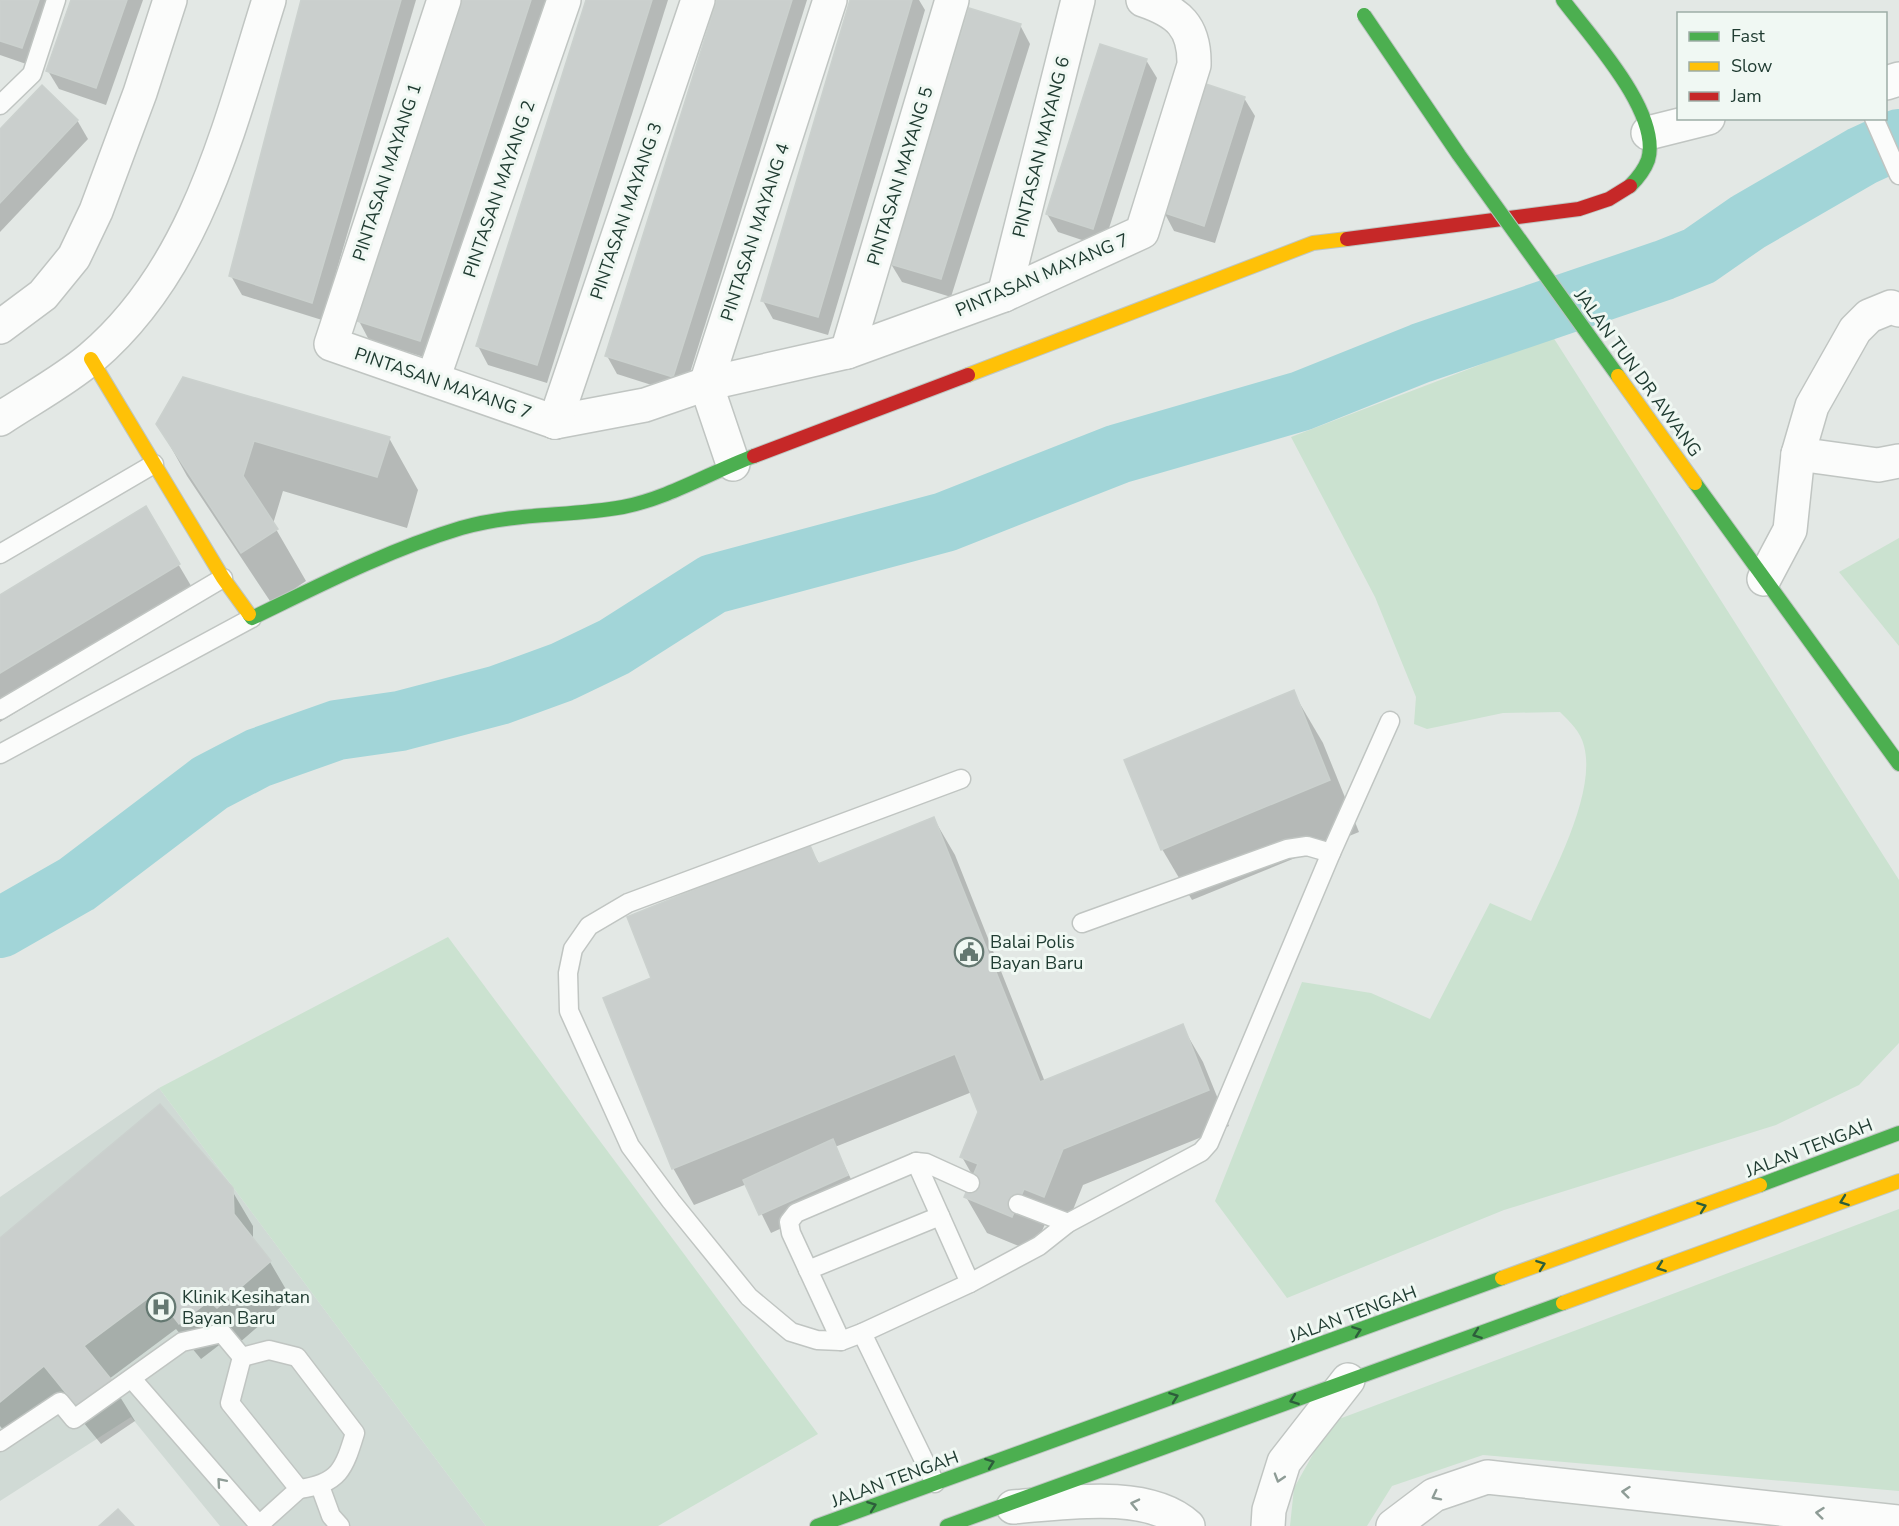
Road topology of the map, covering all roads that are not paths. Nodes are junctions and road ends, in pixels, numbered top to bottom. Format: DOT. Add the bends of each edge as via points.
graph roads {
  1 [pos="56,0"];
  2 [pos="170,0"];
  3 [pos="268,0"];
  4 [pos="444,0"];
  5 [pos="564,0"];
  6 [pos="698,0"];
  7 [pos="830,0"];
  8 [pos="952,0"];
  9 [pos="1078,0"];
  10 [pos="1143,0"];
  11 [pos="1352,0"];
  12 [pos="1563,0"];
  13 [pos="0,105"];
  14 [pos="1700,120"];
  15 [pos="1875,120"];
  16 [pos="1648,133"];
  17 [pos="1899,175"];
  18 [pos="1004,294"];
  19 [pos="1896,302"];
  20 [pos="0,327"];
  21 [pos="330,344"];
  22 [pos="848,352"];
  23 [pos="91,359"];
  24 [pos="433,379"];
  25 [pos="706,384"];
  26 [pos="0,419"];
  27 [pos="555,422"];
  28 [pos="1798,454"];
  29 [pos="1899,461"];
  30 [pos="154,464"];
  31 [pos="733,464"];
  32 [pos="0,554"];
  33 [pos="223,578"];
  34 [pos="1764,579"];
  35 [pos="252,618"];
  36 [pos="0,710"];
  37 [pos="1390,722"];
  38 [pos="0,754"];
  39 [pos="1899,764"];
  40 [pos="961,779"];
  41 [pos="1331,853"];
  42 [pos="1082,923"];
  43 [pos="1890,1120"];
  44 [pos="1899,1133"];
  45 [pos="1846,1154"];
  46 [pos="916,1162"];
  47 [pos="1899,1181"];
  48 [pos="970,1183"];
  49 [pos="1018,1203"];
  50 [pos="940,1215"];
  51 [pos="1068,1223"];
  52 [pos="808,1270"];
  53 [pos="970,1283"];
  54 [pos="862,1333"];
  55 [pos="841,1341"];
  56 [pos="242,1357"];
  57 [pos="132,1379"];
  58 [pos="1348,1380"];
  59 [pos="0,1442"];
  60 [pos="935,1483"];
  61 [pos="320,1486"];
  62 [pos="299,1489"];
  63 [pos="993,1509"];
  64 [pos="1899,1522"];
  65 [pos="259,1525"];
  66 [pos="340,1526"];
  67 [pos="817,1526"];
  68 [pos="947,1526"];
  69 [pos="1188,1526"];
  70 [pos="1268,1526"];
  71 [pos="1393,1526"];
  1 -- 13 [label="lane" via="32,74"];
  2 -- 20 [label="street" via="96,211 74,257 44,295"];
  3 -- 23 [label="street" via="215,169 193,223 157,283"];
  4 -- 21 [label="street, PINTASAN MAYANG 1"];
  5 -- 24 [label="street, PINTASAN MAYANG 2"];
  6 -- 27 [label="street, PINTASAN MAYANG 3"];
  7 -- 25 [label="street, PINTASAN MAYANG 4"];
  8 -- 22 [label="street, PINTASAN MAYANG 5"];
  9 -- 18 [label="street, PINTASAN MAYANG 6"];
  10 -- 18 [label="street, PINTASAN MAYANG 7" via="1179,17 1195,47 1194,65 1142,232"];
  11 -- 34 [label="main road, JALAN TUN DR AWANG, bridge"];
  12 -- 16 [label="main road" via="1635,98"];
  14 -- 16 [label="street"];
  15 -- 17 [label="lane"];
  16 -- 31 [label="main road" via="1650,153 1642,172 1627,189 1606,201 1579,209 1312,243"];
  18 -- 22 [label="street, PINTASAN MAYANG 7"];
  19 -- 28 [label="street" via="1869,316 1841,350 1812,406"];
  21 -- 24 [label="street, PINTASAN MAYANG 7"];
  22 -- 25 [label="street, PINTASAN MAYANG 7"];
  23 -- 26 [label="street"];
  23 -- 30 [label="main road"];
  24 -- 27 [label="street, PINTASAN MAYANG 7"];
  25 -- 27 [label="street, PINTASAN MAYANG 7" via="645,405"];
  25 -- 31 [label="street"];
  28 -- 29 [label="street" via="1878,465"];
  28 -- 34 [label="street" via="1790,530"];
  30 -- 32 [label="lane"];
  30 -- 33 [label="main road"];
  31 -- 35 [label="main road" via="641,502 531,513 451,531 343,574"];
  33 -- 35 [label="main road"];
  33 -- 36 [label="lane"];
  34 -- 39 [label="main road, JALAN TUN DR AWANG"];
  35 -- 38 [label="lane"];
  37 -- 41 [label="lane"];
  40 -- 55 [label="lane" via="628,903 589,926 573,949 568,973 569,1011 630,1146 728,1271 772,1319 791,1332 817,1340"];
  41 -- 42 [label="lane" via="1307,846 1287,849"];
  41 -- 51 [label="lane" via="1209,1143 1192,1159"];
  43 -- 45 [label="main road"];
  44 -- 45 [label="main road, JALAN TENGAH"];
  60 -- 45 [label="main road, JALAN TENGAH, one-way"];
  46 -- 48 [label="lane"];
  46 -- 50 [label="lane"];
  46 -- 52 [label="lane" via="796,1213 789,1222 791,1233"];
  47 -- 58 [label="main road, one-way"];
  49 -- 51 [label="lane"];
  50 -- 52 [label="lane"];
  50 -- 53 [label="lane"];
  51 -- 53 [label="lane" via="1039,1246"];
  52 -- 55 [label="lane"];
  53 -- 54 [label="lane"];
  54 -- 55 [label="lane"];
  54 -- 60 [label="lane"];
  56 -- 57 [label="lane" via="222,1333 182,1342"];
  56 -- 61 [label="lane" via="269,1350 297,1357 355,1433 344,1466"];
  56 -- 62 [label="lane" via="230,1403"];
  57 -- 59 [label="lane" via="74,1419 60,1402"];
  65 -- 57 [label="lane, one-way"];
  58 -- 63 [label="main road, one-way"];
  58 -- 70 [label="street, one-way" via="1284,1462"];
  67 -- 60 [label="main road, JALAN TENGAH, one-way"];
  61 -- 62 [label="lane"];
  61 -- 66 [label="lane" via="331,1516"];
  62 -- 65 [label="lane"];
  63 -- 68 [label="main road"];
  69 -- 63 [label="street, one-way" via="1151,1507 1117,1500"];
  64 -- 71 [label="street, one-way" via="1487,1477 1434,1495"];
}
